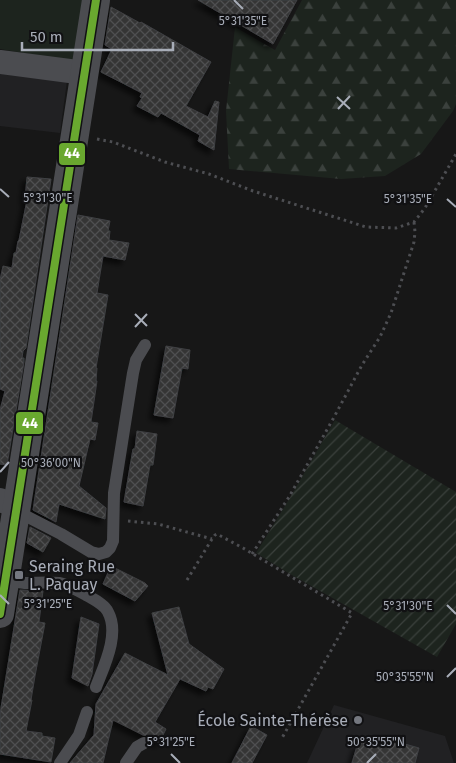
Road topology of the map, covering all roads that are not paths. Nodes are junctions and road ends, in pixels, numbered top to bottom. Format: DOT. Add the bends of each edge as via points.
graph roads {
  1 [pos="96,0"];
  2 [pos="0,62"];
  3 [pos="85,74"];
  4 [pos="146,345"];
  5 [pos="11,506"];
  6 [pos="5,580"];
  7 [pos="0,614"];
  8 [pos="96,687"];
  9 [pos="87,712"];
  10 [pos="144,743"];
  11 [pos="60,763"];
  12 [pos="126,763"];
  1 -- 3 [label="street"];
  2 -- 3 [label="street"];
  3 -- 5 [label="street"];
  4 -- 5 [label="lane" via="136,360 133,373 116,478 110,548 99,554 92,552"];
  5 -- 6 [label="street"];
  6 -- 7 [label="street"];
  6 -- 8 [label="lane" via="67,585 90,596 108,611 112,621 110,649"];
  9 -- 11 [label="lane" via="76,741"];
  10 -- 12 [label="lane" via="137,747"];
}
